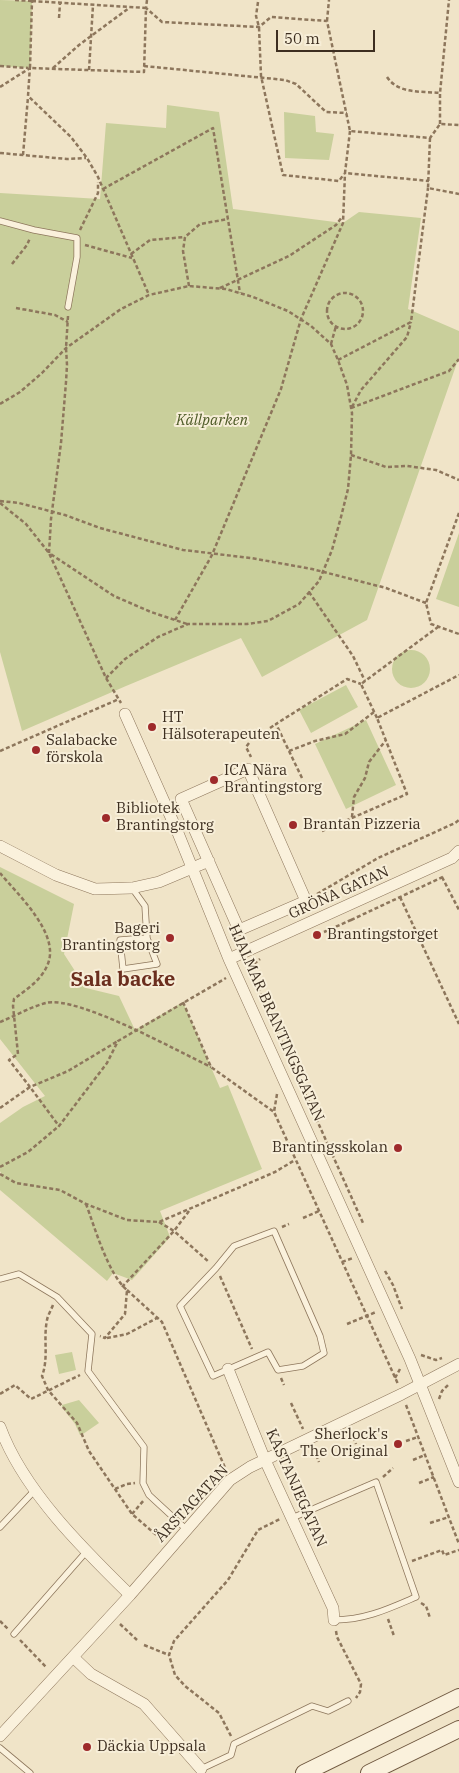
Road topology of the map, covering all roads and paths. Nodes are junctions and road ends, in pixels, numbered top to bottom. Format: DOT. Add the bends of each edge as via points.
graph roads {
  1 [pos="14,0"];
  2 [pos="147,0"];
  3 [pos="329,0"];
  4 [pos="449,0"];
  5 [pos="32,1"];
  6 [pos="258,2"];
  7 [pos="60,3"];
  8 [pos="93,5"];
  9 [pos="130,8"];
  10 [pos="146,8"];
  11 [pos="59,18"];
  12 [pos="327,22"];
  13 [pos="259,27"];
  14 [pos="91,38"];
  15 [pos="0,66"];
  16 [pos="144,66"];
  17 [pos="30,68"];
  18 [pos="52,69"];
  19 [pos="89,70"];
  20 [pos="261,76"];
  21 [pos="387,76"];
  22 [pos="0,87"];
  23 [pos="440,93"];
  24 [pos="28,96"];
  25 [pos="347,113"];
  26 [pos="440,124"];
  27 [pos="459,125"];
  28 [pos="350,131"];
  29 [pos="430,138"];
  30 [pos="0,153"];
  31 [pos="23,155"];
  32 [pos="87,158"];
  33 [pos="346,173"];
  34 [pos="98,177"];
  35 [pos="429,181"];
  36 [pos="428,188"];
  37 [pos="103,189"];
  38 [pos="459,194"];
  39 [pos="343,216"];
  40 [pos="228,219"];
  41 [pos="0,221"];
  42 [pos="34,230"];
  43 [pos="185,237"];
  44 [pos="77,241"];
  45 [pos="131,256"];
  46 [pos="12,264"];
  47 [pos="238,280"];
  48 [pos="189,286"];
  49 [pos="219,288"];
  50 [pos="240,293"];
  51 [pos="149,295"];
  52 [pos="68,307"];
  53 [pos="16,308"];
  54 [pos="300,319"];
  55 [pos="68,322"];
  56 [pos="411,322"];
  57 [pos="336,326"];
  58 [pos="330,344"];
  59 [pos="66,348"];
  60 [pos="459,359"];
  61 [pos="338,360"];
  62 [pos="0,404"];
  63 [pos="351,408"];
  64 [pos="351,456"];
  65 [pos="459,480"];
  66 [pos="0,502"];
  67 [pos="52,512"];
  68 [pos="459,513"];
  69 [pos="213,552"];
  70 [pos="49,553"];
  71 [pos="324,572"];
  72 [pos="310,592"];
  73 [pos="426,603"];
  74 [pos="175,620"];
  75 [pos="188,624"];
  76 [pos="438,627"];
  77 [pos="459,634"];
  78 [pos="459,676"];
  79 [pos="106,678"];
  80 [pos="365,681"];
  81 [pos="361,684"];
  82 [pos="119,699"];
  83 [pos="374,712"];
  84 [pos="125,714"];
  85 [pos="377,718"];
  86 [pos="276,724"];
  87 [pos="270,728"];
  88 [pos="386,740"];
  89 [pos="249,744"];
  90 [pos="0,751"];
  91 [pos="289,751"];
  92 [pos="253,761"];
  93 [pos="302,778"];
  94 [pos="352,818"];
  95 [pos="459,820"];
  96 [pos="322,831"];
  97 [pos="0,846"];
  98 [pos="459,851"];
  99 [pos="209,861"];
  100 [pos="192,868"];
  101 [pos="0,873"];
  102 [pos="450,873"];
  103 [pos="442,878"];
  104 [pos="132,888"];
  105 [pos="400,897"];
  106 [pos="306,901"];
  107 [pos="459,910"];
  108 [pos="351,920"];
  109 [pos="147,938"];
  110 [pos="243,953"];
  111 [pos="229,959"];
  112 [pos="236,973"];
  113 [pos="182,1002"];
  114 [pos="14,1016"];
  115 [pos="0,1022"];
  116 [pos="459,1024"];
  117 [pos="135,1030"];
  118 [pos="118,1041"];
  119 [pos="211,1067"];
  120 [pos="30,1087"];
  121 [pos="277,1092"];
  122 [pos="0,1108"];
  123 [pos="274,1112"];
  124 [pos="59,1126"];
  125 [pos="296,1160"];
  126 [pos="0,1167"];
  127 [pos="0,1174"];
  128 [pos="86,1204"];
  129 [pos="190,1210"];
  130 [pos="319,1211"];
  131 [pos="303,1218"];
  132 [pos="159,1222"];
  133 [pos="174,1231"];
  134 [pos="366,1231"];
  135 [pos="216,1268"];
  136 [pos="0,1279"];
  137 [pos="122,1287"];
  138 [pos="127,1290"];
  139 [pos="57,1297"];
  140 [pos="378,1311"];
  141 [pos="366,1316"];
  142 [pos="157,1318"];
  143 [pos="346,1324"];
  144 [pos="92,1334"];
  145 [pos="105,1338"];
  146 [pos="420,1354"];
  147 [pos="256,1357"];
  148 [pos="436,1360"];
  149 [pos="459,1364"];
  150 [pos="228,1369"];
  151 [pos="88,1371"];
  152 [pos="448,1384"];
  153 [pos="421,1385"];
  154 [pos="48,1390"];
  155 [pos="0,1394"];
  156 [pos="402,1394"];
  157 [pos="439,1400"];
  158 [pos="291,1403"];
  159 [pos="1,1432"];
  160 [pos="418,1436"];
  161 [pos="308,1439"];
  162 [pos="406,1441"];
  163 [pos="425,1455"];
  164 [pos="266,1460"];
  165 [pos="413,1460"];
  166 [pos="393,1468"];
  167 [pos="434,1478"];
  168 [pos="230,1480"];
  169 [pos="376,1482"];
  170 [pos="459,1482"];
  171 [pos="143,1483"];
  172 [pos="419,1483"];
  173 [pos="115,1489"];
  174 [pos="35,1490"];
  175 [pos="149,1495"];
  176 [pos="132,1514"];
  177 [pos="291,1516"];
  178 [pos="449,1517"];
  179 [pos="430,1524"];
  180 [pos="0,1527"];
  181 [pos="187,1530"];
  182 [pos="459,1544"];
  183 [pos="171,1548"];
  184 [pos="459,1550"];
  185 [pos="86,1552"];
  186 [pos="404,1564"];
  187 [pos="130,1595"];
  188 [pos="416,1597"];
  189 [pos="385,1610"];
  190 [pos="111,1616"];
  191 [pos="430,1618"];
  192 [pos="334,1620"];
  193 [pos="1,1623"];
  194 [pos="14,1634"];
  195 [pos="394,1636"];
  196 [pos="137,1640"];
  197 [pos="144,1645"];
  198 [pos="169,1655"];
  199 [pos="73,1657"];
  200 [pos="56,1676"];
  201 [pos="459,1697"];
  202 [pos="348,1701"];
  203 [pos="2,1729"];
  204 [pos="459,1729"];
  205 [pos="234,1744"];
  206 [pos="0,1748"];
  207 [pos="201,1770"];
  208 [pos="30,1773"];
  209 [pos="304,1773"];
  210 [pos="369,1773"];
  1 -- 5 [label="path"];
  2 -- 10 [label="path"];
  3 -- 12 [label="path"];
  4 -- 23 [label="path"];
  5 -- 7 [label="path"];
  5 -- 17 [label="path"];
  6 -- 13 [label="path" via="256,16"];
  7 -- 8 [label="path"];
  7 -- 11 [label="path"];
  8 -- 9 [label="path"];
  8 -- 14 [label="path"];
  9 -- 10 [label="path"];
  9 -- 14 [label="path"];
  10 -- 13 [label="path" via="162,22"];
  10 -- 16 [label="path"];
  12 -- 13 [label="path" via="271,18"];
  12 -- 25 [label="path"];
  13 -- 20 [label="path"];
  14 -- 18 [label="path"];
  14 -- 19 [label="path"];
  15 -- 17 [label="path"];
  16 -- 19 [label="path" via="144,72"];
  16 -- 20 [label="path"];
  17 -- 18 [label="path"];
  17 -- 22 [label="path"];
  17 -- 24 [label="path"];
  18 -- 19 [label="path"];
  20 -- 25 [label="path" via="296,84 326,112"];
  20 -- 33 [label="path" via="283,176 339,181"];
  21 -- 23 [label="path" via="392,85 404,90"];
  23 -- 26 [label="path"];
  24 -- 31 [label="path"];
  24 -- 32 [label="path" via="71,137"];
  25 -- 28 [label="path"];
  26 -- 27 [label="path"];
  26 -- 29 [label="path"];
  28 -- 29 [label="path"];
  28 -- 33 [label="path"];
  29 -- 35 [label="path"];
  30 -- 31 [label="path"];
  31 -- 32 [label="path"];
  32 -- 34 [label="path"];
  33 -- 35 [label="path"];
  33 -- 39 [label="path"];
  34 -- 37 [label="path"];
  34 -- 44 [label="path" via="98,193"];
  35 -- 36 [label="path"];
  36 -- 38 [label="path"];
  36 -- 56 [label="path"];
  37 -- 40 [label="path" via="213,128"];
  37 -- 45 [label="path"];
  39 -- 47 [label="path" via="336,225 290,256"];
  39 -- 54 [label="path" via="343,223"];
  40 -- 43 [label="path" via="200,224"];
  40 -- 47 [label="path"];
  41 -- 42 [label="lane"];
  42 -- 44 [label="lane"];
  42 -- 46 [label="path"];
  43 -- 45 [label="path" via="150,240"];
  43 -- 48 [label="path" via="183,251"];
  44 -- 45 [label="path"];
  44 -- 52 [label="lane"];
  45 -- 51 [label="path"];
  47 -- 49 [label="path"];
  47 -- 50 [label="path"];
  48 -- 49 [label="path"];
  48 -- 51 [label="path"];
  49 -- 50 [label="path"];
  50 -- 54 [label="path" via="288,311"];
  51 -- 59 [label="path" via="121,309"];
  52 -- 55 [label="path"];
  53 -- 55 [label="path" via="54,315"];
  54 -- 58 [label="path"];
  54 -- 69 [label="path" via="281,390"];
  55 -- 59 [label="path"];
  56 -- 61 [label="path"];
  56 -- 63 [label="path" via="407,337 362,390"];
  57 -- 57 [label="path" via="328,317 328,305 341,293 353,294 363,308 361,320 353,327 341,329"];
  57 -- 58 [label="path"];
  58 -- 61 [label="path"];
  59 -- 62 [label="path" via="20,392"];
  59 -- 67 [label="path" via="62,425"];
  60 -- 63 [label="path" via="449,371"];
  61 -- 63 [label="path"];
  63 -- 64 [label="path"];
  64 -- 65 [label="path" via="386,468 407,466 436,470"];
  64 -- 71 [label="path" via="342,518"];
  66 -- 67 [label="path" via="19,503"];
  66 -- 70 [label="path" via="26,524"];
  67 -- 69 [label="path" via="132,538 183,550"];
  67 -- 70 [label="path"];
  68 -- 73 [label="path"];
  69 -- 71 [label="path"];
  69 -- 74 [label="path"];
  70 -- 74 [label="path" via="114,596"];
  70 -- 79 [label="path"];
  71 -- 72 [label="path"];
  71 -- 73 [label="path" via="386,588"];
  72 -- 75 [label="path" via="299,604 268,621"];
  72 -- 80 [label="path" via="353,656"];
  73 -- 76 [label="path" via="431,624"];
  74 -- 75 [label="path"];
  75 -- 79 [label="path" via="158,637 125,659"];
  76 -- 77 [label="path"];
  76 -- 80 [label="path"];
  78 -- 85 [label="path"];
  79 -- 82 [label="path"];
  80 -- 81 [label="path"];
  81 -- 83 [label="path"];
  81 -- 86 [label="path" via="347,679"];
  82 -- 84 [label="path"];
  82 -- 90 [label="path"];
  83 -- 85 [label="path"];
  83 -- 91 [label="path" via="345,734"];
  84 -- 100 [label="street, HJALMAR BRANTINGSGATAN"];
  85 -- 88 [label="path"];
  86 -- 87 [label="path"];
  86 -- 91 [label="path"];
  88 -- 94 [label="path" via="369,762 354,798"];
  88 -- 94 [label="path" via="408,794"];
  89 -- 92 [label="path" via="246,747"];
  91 -- 93 [label="path"];
  94 -- 96 [label="path"];
  95 -- 106 [label="path" via="378,858"];
  97 -- 104 [label="street" via="56,875 95,890"];
  98 -- 110 [label="street, GRÖNA GATAN" via="452,858"];
  99 -- 100 [label="street"];
  99 -- 106 [label="street" via="239,930"];
  99 -- 106 [label="street" via="181,799 248,769"];
  100 -- 104 [label="street" via="167,879"];
  100 -- 111 [label="street, HJALMAR BRANTINGSGATAN"];
  101 -- 114 [label="path" via="39,920 51,952 48,966 29,988 14,999"];
  102 -- 103 [label="path"];
  103 -- 105 [label="path"];
  103 -- 107 [label="path"];
  104 -- 109 [label="lane" via="145,906"];
  105 -- 108 [label="path"];
  105 -- 116 [label="path"];
  109 -- 109 [label="lane" via="157,964 123,969 120,940"];
  110 -- 111 [label="street, GRÖNA GATAN"];
  110 -- 134 [label="path"];
  111 -- 112 [label="street, HJALMAR BRANTINGSGATAN"];
  112 -- 113 [label="path"];
  112 -- 153 [label="street, HJALMAR BRANTINGSGATAN"];
  113 -- 117 [label="path"];
  113 -- 119 [label="path"];
  114 -- 115 [label="path"];
  114 -- 117 [label="path" via="46,1003 63,1002"];
  114 -- 120 [label="path" via="18,1054 9,1060"];
  117 -- 118 [label="path"];
  117 -- 119 [label="path"];
  118 -- 120 [label="path" via="68,1071"];
  118 -- 124 [label="path" via="107,1063"];
  119 -- 123 [label="path"];
  120 -- 122 [label="path"];
  120 -- 124 [label="path"];
  121 -- 123 [label="path"];
  123 -- 125 [label="path"];
  124 -- 126 [label="path" via="28,1152"];
  125 -- 129 [label="path"];
  125 -- 130 [label="path"];
  127 -- 128 [label="path" via="16,1183 60,1190"];
  128 -- 132 [label="path" via="127,1220"];
  128 -- 137 [label="path"];
  129 -- 132 [label="path"];
  129 -- 133 [label="path"];
  130 -- 131 [label="path"];
  130 -- 141 [label="path"];
  132 -- 133 [label="path"];
  133 -- 135 [label="path"];
  133 -- 137 [label="path"];
  135 -- 147 [label="path"];
  135 -- 147 [label="lane" via="234,1246 274,1231 320,1336 324,1353 303,1366 278,1370 268,1352"];
  135 -- 150 [label="lane" via="180,1306 213,1376"];
  136 -- 139 [label="lane" via="19,1274"];
  137 -- 138 [label="path"];
  138 -- 142 [label="path"];
  138 -- 145 [label="path" via="125,1314"];
  139 -- 144 [label="lane"];
  139 -- 154 [label="path" via="47,1318 46,1364 42,1376"];
  140 -- 141 [label="path"];
  141 -- 143 [label="path"];
  141 -- 156 [label="path"];
  142 -- 145 [label="path" via="127,1334"];
  142 -- 168 [label="path" via="162,1322"];
  144 -- 145 [label="path"];
  144 -- 151 [label="lane"];
  146 -- 148 [label="path"];
  147 -- 150 [label="lane"];
  149 -- 153 [label="street, ÅRSTAGATAN"];
  150 -- 164 [label="street, KASTANJEGATAN"];
  151 -- 154 [label="path"];
  151 -- 171 [label="lane" via="144,1447"];
  152 -- 157 [label="path"];
  153 -- 156 [label="street, ÅRSTAGATAN"];
  153 -- 170 [label="street, HJALMAR BRANTINGSGATAN"];
  154 -- 155 [label="path" via="31,1400 15,1385"];
  154 -- 173 [label="path" via="77,1423 89,1451"];
  156 -- 160 [label="path"];
  156 -- 161 [label="street, ÅRSTAGATAN"];
  158 -- 161 [label="path"];
  159 -- 174 [label="street"];
  160 -- 162 [label="path"];
  160 -- 163 [label="path"];
  161 -- 164 [label="street, ÅRSTAGATAN"];
  163 -- 165 [label="path"];
  163 -- 167 [label="path"];
  164 -- 168 [label="street, ÅRSTAGATAN"];
  164 -- 177 [label="street, KASTANJEGATAN"];
  166 -- 169 [label="path"];
  167 -- 172 [label="path"];
  167 -- 178 [label="path"];
  168 -- 181 [label="street, ÅRSTAGATAN"];
  169 -- 177 [label="lane"];
  169 -- 186 [label="lane"];
  171 -- 173 [label="path"];
  171 -- 175 [label="lane"];
  173 -- 176 [label="path"];
  174 -- 180 [label="lane"];
  174 -- 185 [label="street"];
  175 -- 176 [label="path"];
  175 -- 181 [label="lane"];
  176 -- 183 [label="path"];
  177 -- 192 [label="street, KASTANJEGATAN" via="333,1608"];
  177 -- 198 [label="path" via="258,1530 228,1580 174,1641"];
  178 -- 179 [label="path"];
  178 -- 182 [label="path"];
  181 -- 183 [label="street, ÅRSTAGATAN"];
  183 -- 187 [label="street, ÅRSTAGATAN"];
  184 -- 186 [label="path" via="444,1555 442,1550"];
  185 -- 187 [label="street"];
  185 -- 194 [label="lane"];
  186 -- 188 [label="lane"];
  187 -- 190 [label="street, ÅRSTAGATAN"];
  188 -- 189 [label="lane"];
  188 -- 191 [label="path" via="417,1602 426,1606"];
  189 -- 192 [label="lane" via="351,1620"];
  189 -- 195 [label="path"];
  190 -- 196 [label="path"];
  190 -- 199 [label="street, ÅRSTAGATAN"];
  192 -- 202 [label="path" via="337,1637 361,1684 357,1698"];
  193 -- 194 [label="path"];
  194 -- 200 [label="path"];
  197 -- 198 [label="path"];
  198 -- 205 [label="path" via="175,1675 219,1713"];
  199 -- 200 [label="street, ÅRSTAGATAN"];
  199 -- 207 [label="street" via="92,1674 144,1704"];
  200 -- 203 [label="street, ÅRSTAGATAN"];
  201 -- 209 [label="main road"];
  202 -- 205 [label="lane" via="328,1711 312,1706"];
  204 -- 210 [label="main road"];
  205 -- 207 [label="lane" via="231,1754"];
  206 -- 208 [label="lane"];
}
